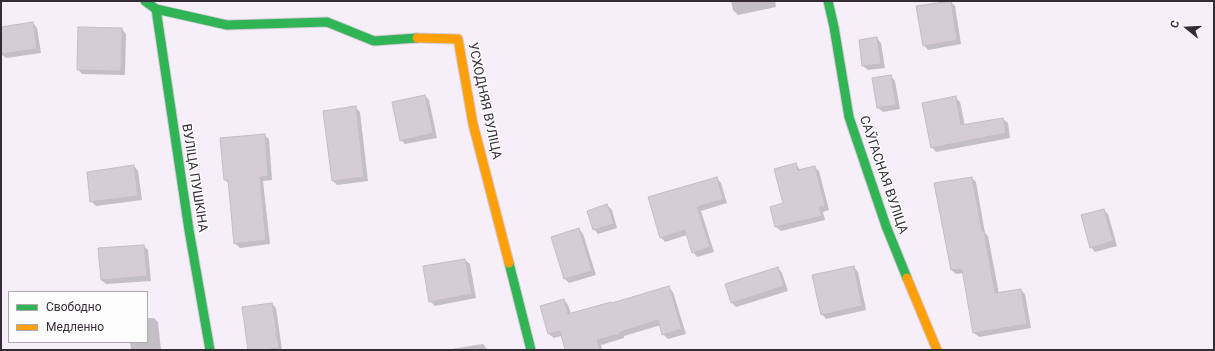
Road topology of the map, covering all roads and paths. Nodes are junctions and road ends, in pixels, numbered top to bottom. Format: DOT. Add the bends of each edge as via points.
graph roads {
  1 [pos="145,1"];
  2 [pos="828,1"];
  3 [pos="156,9"];
  4 [pos="210,350"];
  5 [pos="531,350"];
  6 [pos="937,350"];
  1 -- 3 [label="street"];
  2 -- 6 [label="street, САЎГАСНАЯ ВУЛІЦА" via="849,117 886,226"];
  3 -- 4 [label="street, ВУЛІЦА ПУШКІНА" via="188,230"];
  3 -- 5 [label="street, УСХОДНЯЯ ВУЛІЦА" via="227,25 327,22 374,41 458,39 473,124"];
}
